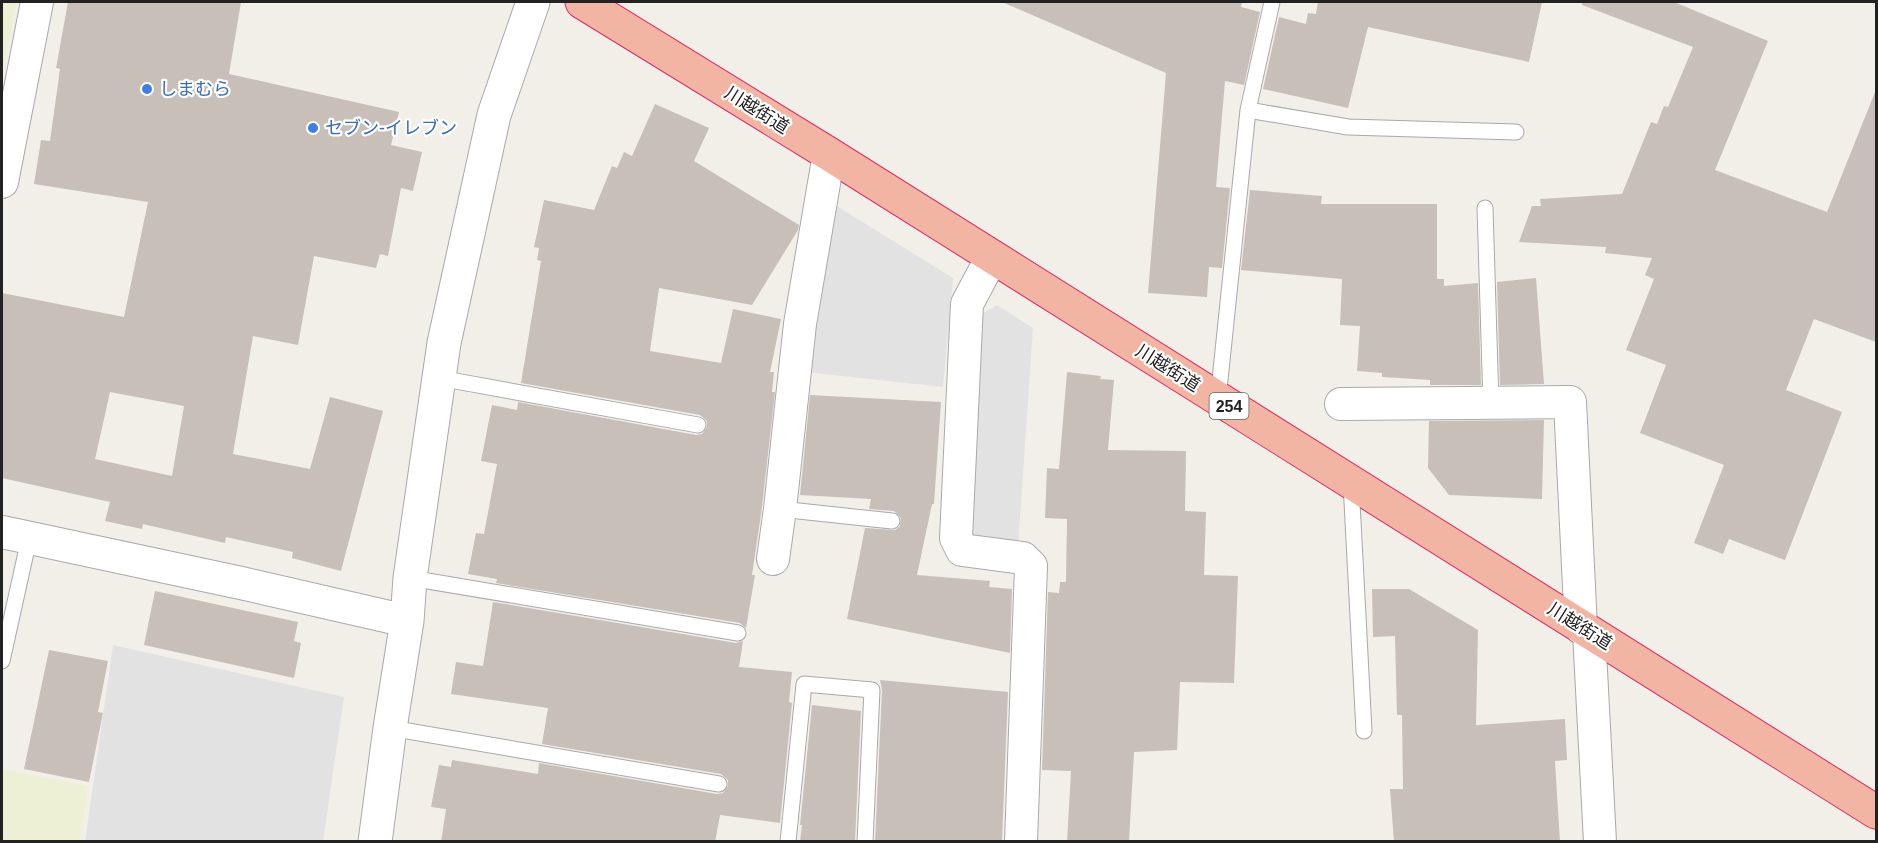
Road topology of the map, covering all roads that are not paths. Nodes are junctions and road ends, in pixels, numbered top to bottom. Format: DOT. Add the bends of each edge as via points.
graph roads {
  1 [pos="37,2"];
  2 [pos="533,2"];
  3 [pos="582,2"];
  4 [pos="1272,2"];
  5 [pos="1248,110"];
  6 [pos="1516,132"];
  7 [pos="829,154"];
  8 [pos="2,182"];
  9 [pos="1485,208"];
  10 [pos="992,258"];
  11 [pos="439,378"];
  12 [pos="1218,399"];
  13 [pos="1341,404"];
  14 [pos="1491,404"];
  15 [pos="698,425"];
  16 [pos="1351,483"];
  17 [pos="780,509"];
  18 [pos="892,521"];
  19 [pos="15,536"];
  20 [pos="773,559"];
  21 [pos="410,578"];
  22 [pos="407,621"];
  23 [pos="1585,630"];
  24 [pos="738,633"];
  25 [pos="2,661"];
  26 [pos="390,728"];
  27 [pos="1364,732"];
  28 [pos="719,784"];
  29 [pos="1876,812"];
  30 [pos="375,842"];
  31 [pos="788,842"];
  32 [pos="864,842"];
  33 [pos="1021,842"];
  34 [pos="1600,842"];
  1 -- 8 [label="street"];
  2 -- 11 [label="street" via="494,115"];
  3 -- 7 [label="highway, 川越街道 / 254"];
  4 -- 5 [label="lane"];
  5 -- 6 [label="lane" via="1348,128"];
  5 -- 12 [label="lane"];
  7 -- 10 [label="highway, 川越街道 / 254"];
  7 -- 17 [label="street" via="800,324"];
  9 -- 14 [label="lane"];
  10 -- 12 [label="highway, 川越街道 / 254"];
  10 -- 33 [label="street" via="968,304 956,538 962,550 1023,558 1031,566"];
  11 -- 15 [label="lane"];
  11 -- 21 [label="street"];
  12 -- 16 [label="highway, 川越街道 / 254"];
  13 -- 14 [label="street"];
  14 -- 23 [label="street" via="1570,402"];
  16 -- 23 [label="highway, 川越街道 / 254"];
  16 -- 27 [label="lane"];
  17 -- 18 [label="lane"];
  17 -- 20 [label="street"];
  19 -- 22 [label="street"];
  19 -- 25 [label="lane"];
  21 -- 22 [label="street"];
  21 -- 24 [label="lane"];
  22 -- 26 [label="street"];
  23 -- 29 [label="highway, 川越街道 / 254"];
  23 -- 34 [label="street"];
  26 -- 28 [label="lane"];
  26 -- 30 [label="street"];
  31 -- 32 [label="lane" via="804,684 872,690"];
}
